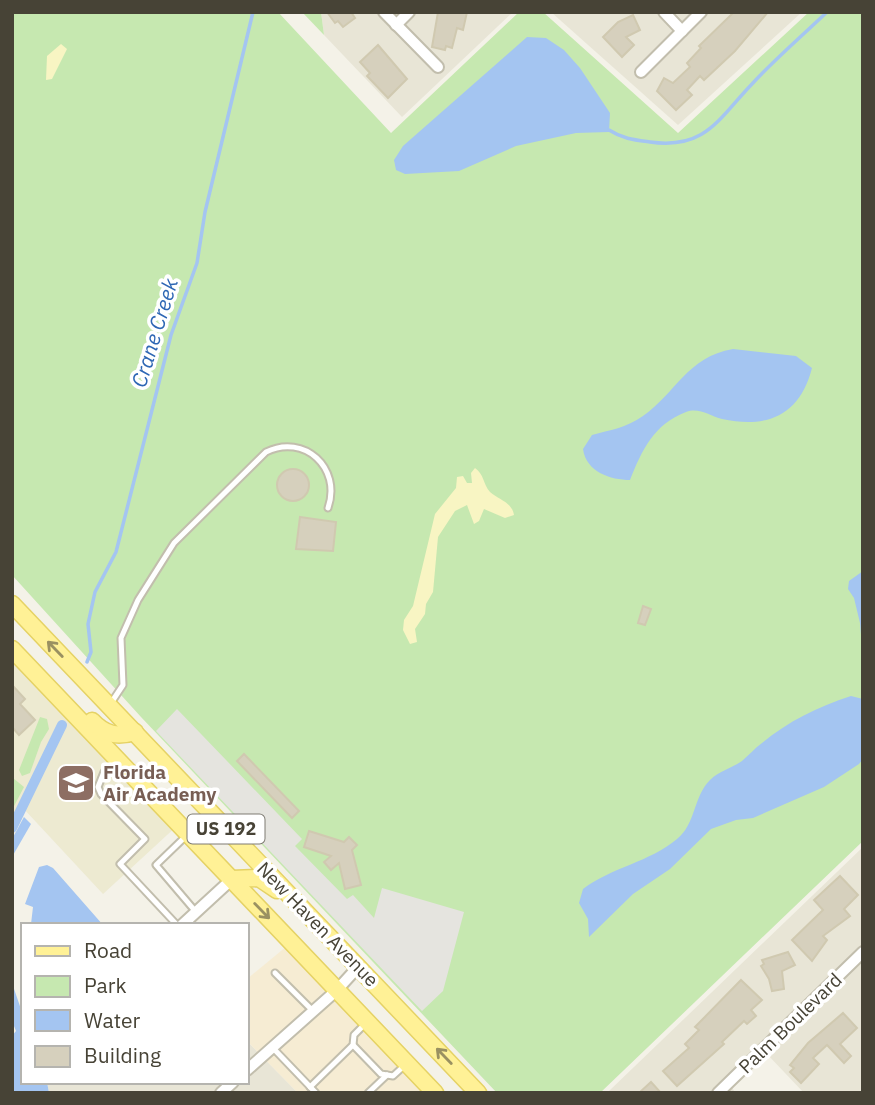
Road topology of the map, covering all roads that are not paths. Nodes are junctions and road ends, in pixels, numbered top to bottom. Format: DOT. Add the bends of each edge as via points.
graph roads {
  1 [pos="384,12"];
  2 [pos="410,12"];
  3 [pos="664,12"];
  4 [pos="701,12"];
  5 [pos="396,25"];
  6 [pos="682,31"];
  7 [pos="438,67"];
  8 [pos="641,72"];
  9 [pos="328,508"];
  10 [pos="12,604"];
  11 [pos="13,651"];
  12 [pos="110,706"];
  13 [pos="135,732"];
  14 [pos="117,759"];
  15 [pos="189,834"];
  16 [pos="232,879"];
  17 [pos="294,900"];
  18 [pos="196,912"];
  19 [pos="177,923"];
  20 [pos="182,923"];
  21 [pos="863,953"];
  22 [pos="358,967"];
  23 [pos="275,973"];
  24 [pos="337,990"];
  25 [pos="313,1011"];
  26 [pos="367,1022"];
  27 [pos="353,1045"];
  28 [pos="272,1047"];
  29 [pos="407,1063"];
  30 [pos="248,1069"];
  31 [pos="387,1075"];
  32 [pos="310,1087"];
  33 [pos="316,1093"];
  34 [pos="368,1093"];
  35 [pos="435,1093"];
  36 [pos="478,1093"];
  37 [pos="718,1093"];
  1 -- 5 [label="street"];
  2 -- 5 [label="street"];
  3 -- 6 [label="street"];
  4 -- 6 [label="street"];
  5 -- 7 [label="street"];
  6 -- 8 [label="street"];
  9 -- 12 [label="lane" via="333,494 326,464 314,454 289,446 266,452 174,543 138,600 121,638 123,685"];
  12 -- 10 [label="main road, New Haven Avenue / US 192, one-way"];
  11 -- 13 [label="main road" via="36,661 102,731 122,736"];
  11 -- 14 [label="main road, New Haven Avenue / US 192"];
  12 -- 13 [label="main road, New Haven Avenue / US 192"];
  13 -- 17 [label="main road, New Haven Avenue / US 192"];
  14 -- 15 [label="main road, New Haven Avenue / US 192"];
  14 -- 19 [label="lane" via="98,786 145,839 120,864"];
  15 -- 16 [label="main road, New Haven Avenue / US 192"];
  15 -- 18 [label="lane" via="156,865"];
  16 -- 17 [label="main road" via="259,878"];
  16 -- 18 [label="street"];
  16 -- 24 [label="main road, New Haven Avenue / US 192, one-way"];
  17 -- 22 [label="main road, New Haven Avenue / US 192"];
  18 -- 20 [label="street"];
  21 -- 37 [label="street, Palm Boulevard"];
  22 -- 24 [label="street"];
  36 -- 22 [label="main road, New Haven Avenue / US 192, one-way"];
  23 -- 25 [label="lane"];
  24 -- 25 [label="street"];
  24 -- 26 [label="main road, New Haven Avenue / US 192"];
  25 -- 28 [label="street"];
  26 -- 27 [label="lane" via="354,1035"];
  26 -- 29 [label="main road, New Haven Avenue / US 192"];
  27 -- 31 [label="lane"];
  27 -- 32 [label="lane"];
  28 -- 30 [label="street"];
  28 -- 32 [label="lane"];
  29 -- 31 [label="lane" via="393,1076"];
  29 -- 35 [label="main road, New Haven Avenue / US 192"];
  31 -- 34 [label="lane"];
  32 -- 33 [label="lane"];
}
